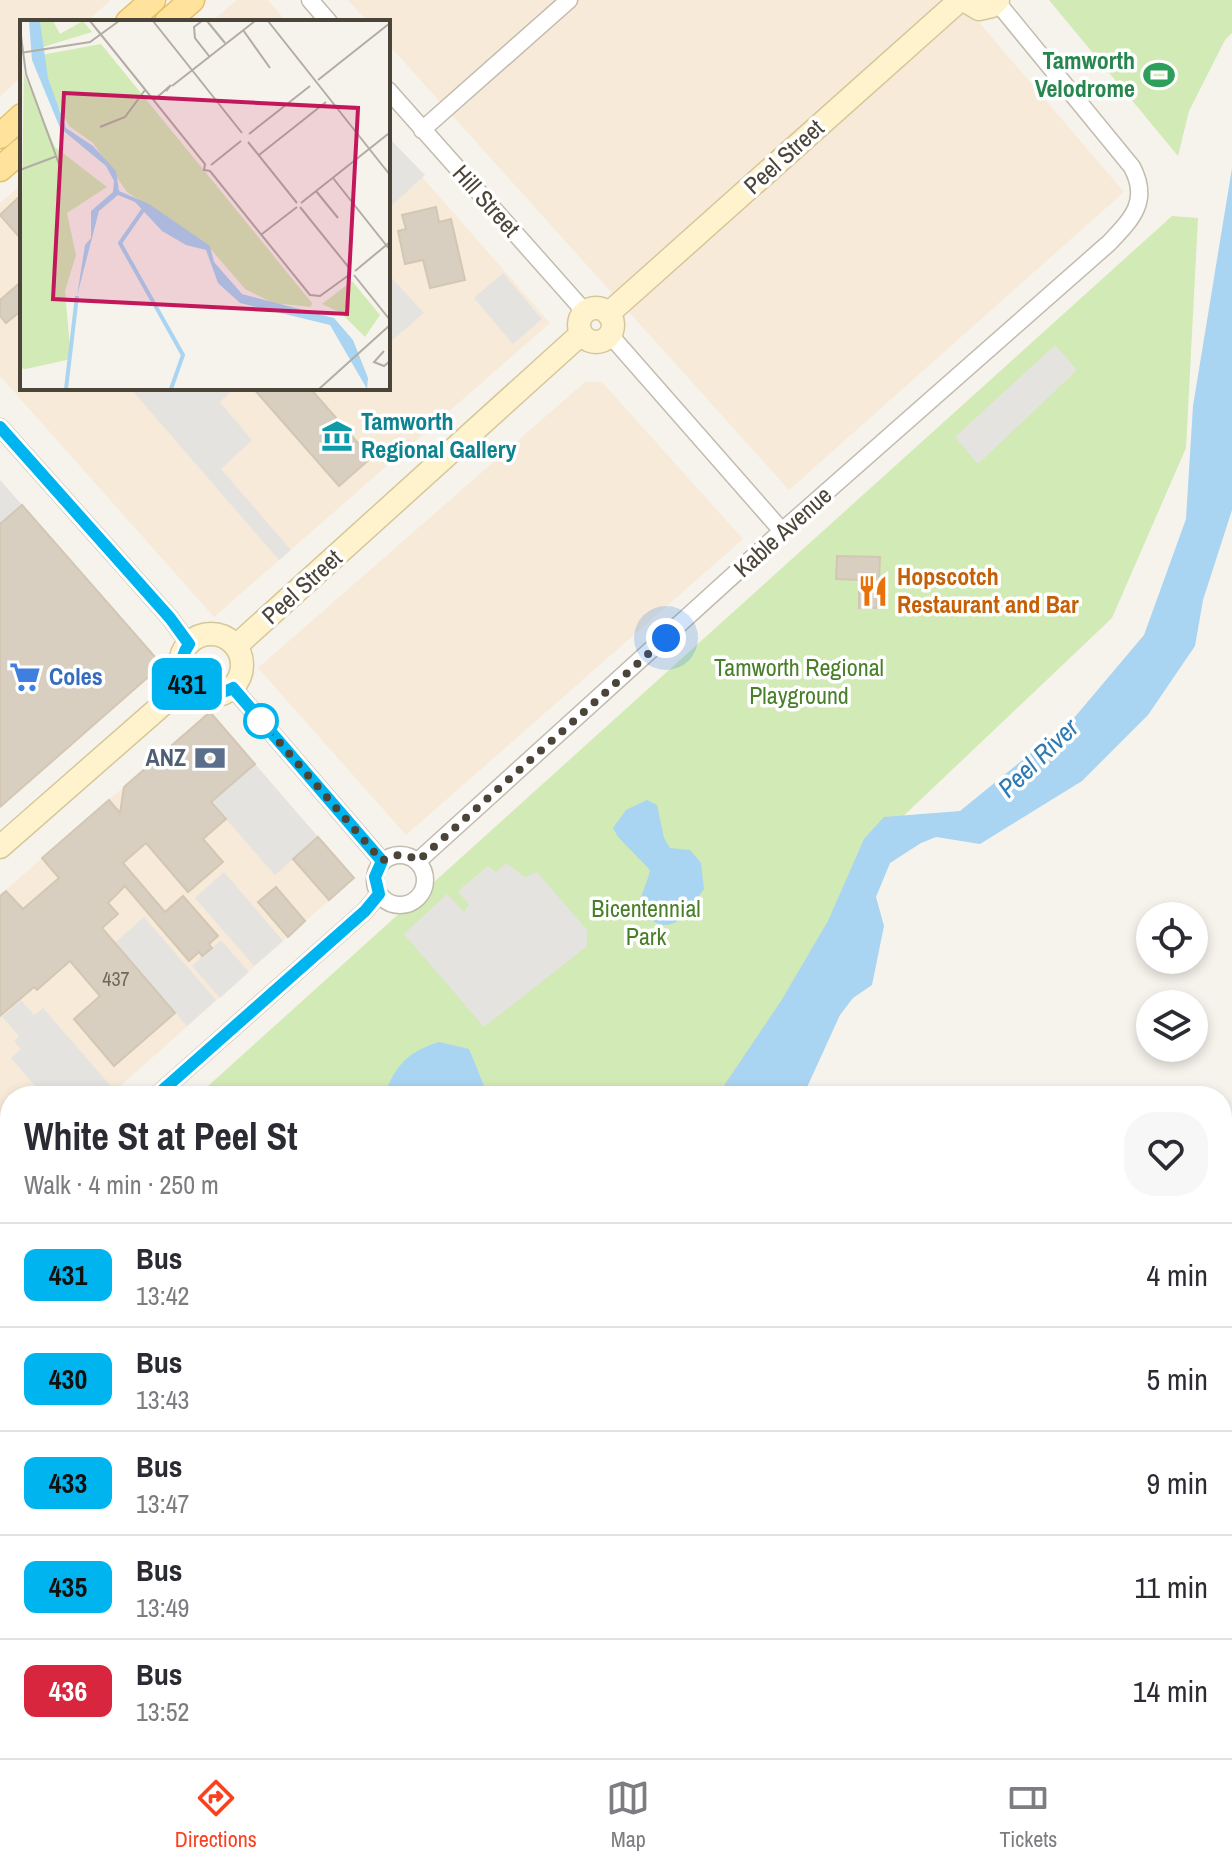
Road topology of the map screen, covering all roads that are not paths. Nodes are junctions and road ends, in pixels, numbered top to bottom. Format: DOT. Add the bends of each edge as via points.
graph roads {
  1 [pos="153,0"];
  2 [pos="192,0"];
  3 [pos="310,0"];
  4 [pos="569,0"];
  5 [pos="962,0"];
  6 [pos="998,1"];
  7 [pos="130,20"];
  8 [pos="169,20"];
  9 [pos="327,20"];
  10 [pos="390,92"];
  11 [pos="20,118"];
  12 [pos="422,130"];
  13 [pos="0,136"];
  14 [pos="20,152"];
  15 [pos="0,169"];
  16 [pos="583,323"];
  17 [pos="609,324"];
  18 [pos="0,427"];
  19 [pos="782,531"];
  20 [pos="189,644"];
  21 [pos="236,646"];
  22 [pos="186,684"];
  23 [pos="233,688"];
  24 [pos="0,847"];
  25 [pos="382,861"];
  26 [pos="418,861"];
  27 [pos="379,894"];
  28 [pos="167,1086"];
  1 -- 7 [label="main road"];
  2 -- 8 [label="main road"];
  3 -- 9 [label="street"];
  4 -- 12 [label="street"];
  5 -- 6 [label="main road" via="979,9"];
  5 -- 17 [label="main road, Peel Street"];
  6 -- 19 [label="street, Kable Avenue" via="1132,167 1141,183 1136,211 1109,243"];
  10 -- 12 [label="street, Hill Street"];
  11 -- 13 [label="main road"];
  12 -- 16 [label="street, Hill Street"];
  14 -- 15 [label="main road"];
  16 -- 17 [label="main road" via="594,308"];
  16 -- 17 [label="main road" via="589,342 595,343"];
  16 -- 21 [label="main road, Peel Street"];
  17 -- 19 [label="street"];
  18 -- 20 [label="street"];
  19 -- 26 [label="street, Kable Avenue"];
  20 -- 21 [label="main road" via="217,635"];
  20 -- 22 [label="main road" via="181,663"];
  21 -- 23 [label="main road" via="242,666"];
  22 -- 23 [label="main road" via="212,696"];
  22 -- 24 [label="main road"];
  23 -- 25 [label="street"];
  25 -- 26 [label="street" via="396,854"];
  25 -- 27 [label="street" via="375,877"];
  26 -- 27 [label="street" via="425,884 416,899 392,904"];
  27 -- 28 [label="street"];
}
